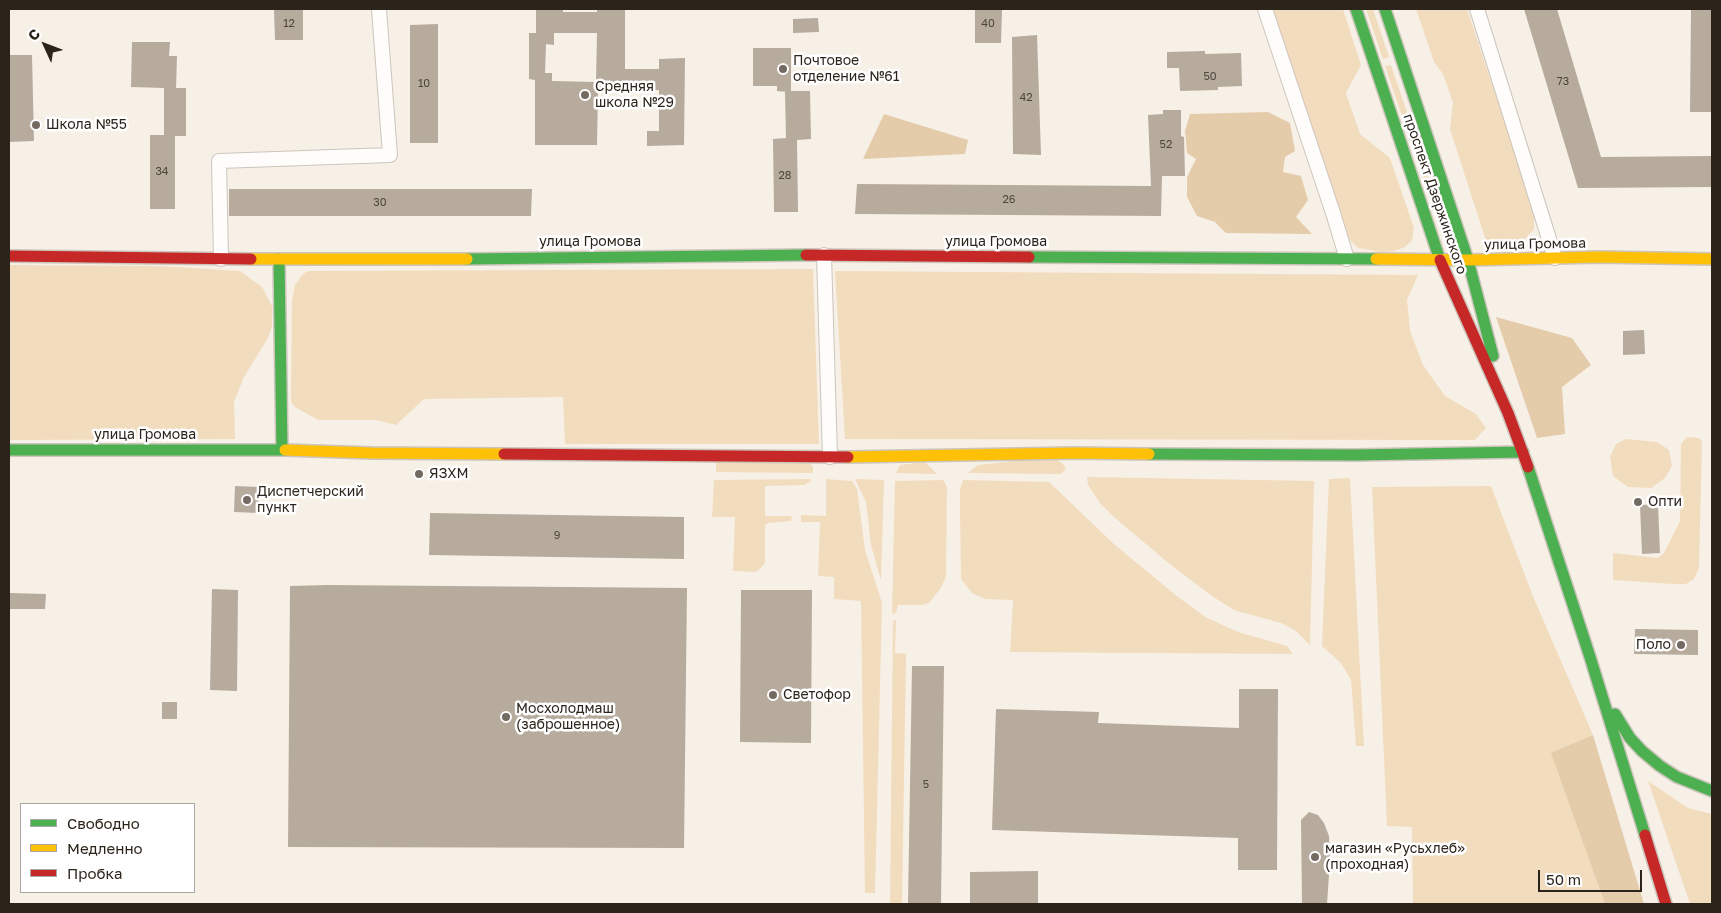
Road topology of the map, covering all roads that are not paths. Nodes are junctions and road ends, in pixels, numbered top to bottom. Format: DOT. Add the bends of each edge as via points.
graph roads {
  1 [pos="379,9"];
  2 [pos="1265,9"];
  3 [pos="1356,9"];
  4 [pos="1385,9"];
  5 [pos="1476,9"];
  6 [pos="824,255"];
  7 [pos="9,256"];
  8 [pos="1554,258"];
  9 [pos="222,259"];
  10 [pos="279,259"];
  11 [pos="1712,259"];
  12 [pos="1347,260"];
  13 [pos="1440,260"];
  14 [pos="1468,260"];
  15 [pos="1508,413"];
  16 [pos="9,450"];
  17 [pos="282,450"];
  18 [pos="1522,452"];
  19 [pos="830,457"];
  20 [pos="1590,657"];
  21 [pos="1712,791"];
  22 [pos="1666,904"];
  1 -- 9 [label="street" via="390,155 220,161"];
  2 -- 12 [label="street"];
  3 -- 13 [label="street, проспект Дзержинского"];
  4 -- 14 [label="street, проспект Дзержинского"];
  5 -- 8 [label="street"];
  6 -- 10 [label="street, улица Громова"];
  6 -- 12 [label="street, улица Громова"];
  6 -- 19 [label="street"];
  7 -- 9 [label="street, улица Громова"];
  8 -- 11 [label="street, улица Громова"];
  8 -- 14 [label="street, улица Громова"];
  9 -- 10 [label="street, улица Громова"];
  10 -- 17 [label="street"];
  12 -- 13 [label="street, улица Громова"];
  13 -- 14 [label="street, улица Громова"];
  13 -- 15 [label="street, проспект Дзержинского"];
  14 -- 15 [label="street, проспект Дзержинского"];
  15 -- 18 [label="street, проспект Дзержинского"];
  16 -- 17 [label="street, улица Громова"];
  17 -- 19 [label="street, улица Громова"];
  18 -- 19 [label="street, улица Громова"];
  18 -- 20 [label="street, проспект Дзержинского"];
  20 -- 21 [label="street" via="1616,717 1630,738 1677,777"];
  20 -- 22 [label="street"];
}
